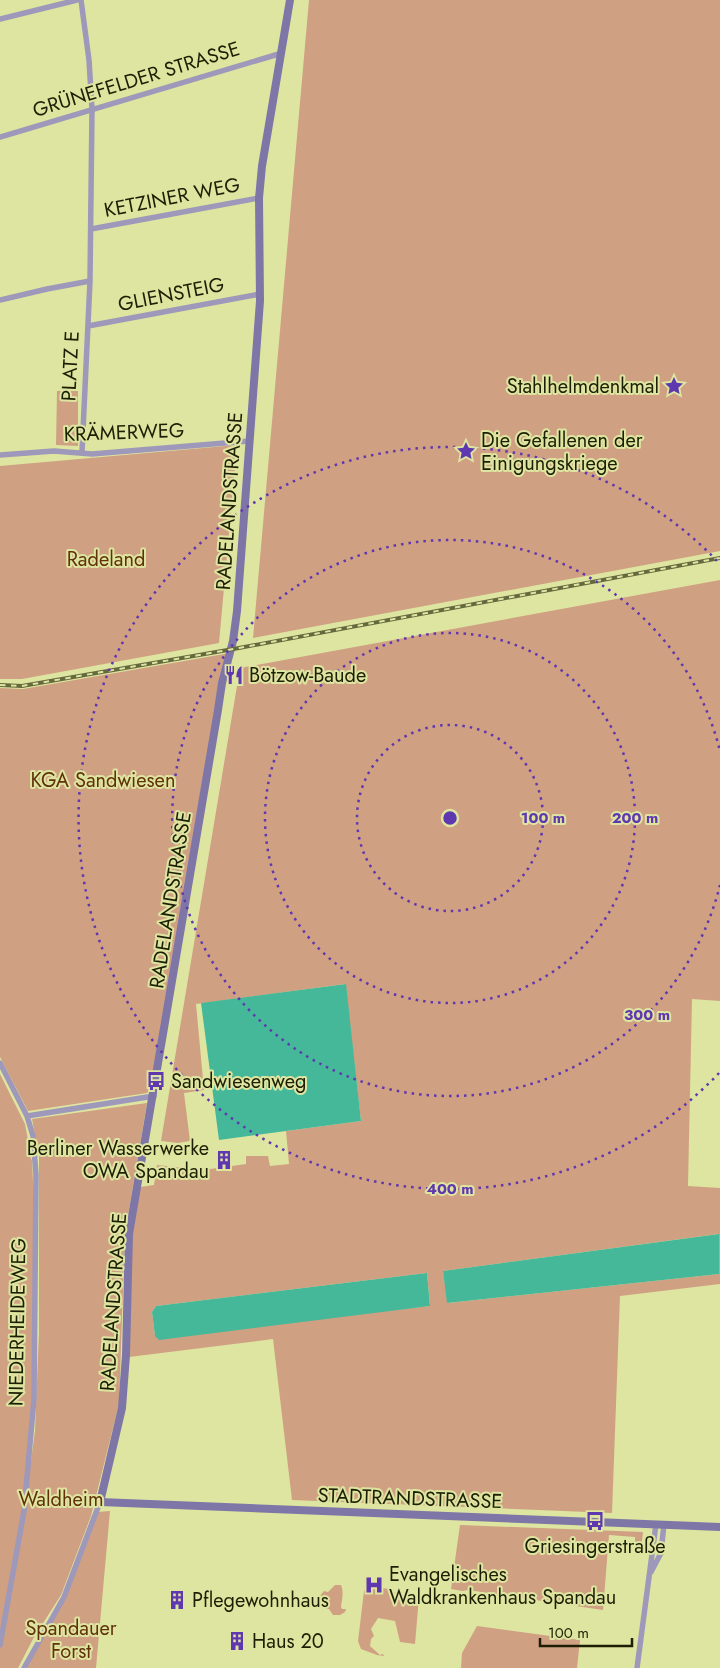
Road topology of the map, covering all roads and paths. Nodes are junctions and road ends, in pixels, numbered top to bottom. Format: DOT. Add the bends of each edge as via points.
graph roads {
  1 [pos="77,0"];
  2 [pos="80,0"];
  3 [pos="290,0"];
  4 [pos="0,19"];
  5 [pos="282,53"];
  6 [pos="92,109"];
  7 [pos="0,137"];
  8 [pos="259,198"];
  9 [pos="91,229"];
  10 [pos="90,281"];
  11 [pos="260,294"];
  12 [pos="0,300"];
  13 [pos="88,326"];
  14 [pos="250,441"];
  15 [pos="82,452"];
  16 [pos="0,455"];
  17 [pos="0,1063"];
  18 [pos="154,1096"];
  19 [pos="27,1116"];
  20 [pos="100,1502"];
  21 [pos="660,1524"];
  22 [pos="720,1527"];
  23 [pos="0,1645"];
  24 [pos="24,1668"];
  25 [pos="637,1668"];
  1 -- 4 [label="street"];
  2 -- 6 [label="street, PLATZ E"];
  3 -- 5 [label="street, RADELANDSTRASSE"];
  5 -- 6 [label="street, GRÜNEFELDER STRASSE"];
  5 -- 8 [label="street, RADELANDSTRASSE" via="266,135"];
  6 -- 7 [label="street, GRÜNEFELDER STRASSE"];
  6 -- 9 [label="street, PLATZ E"];
  8 -- 9 [label="street, KETZINER WEG"];
  8 -- 11 [label="street, RADELANDSTRASSE"];
  9 -- 10 [label="street, PLATZ E"];
  10 -- 12 [label="street"];
  10 -- 13 [label="street, PLATZ E"];
  11 -- 13 [label="street, GLIENSTEIG"];
  11 -- 14 [label="street, RADELANDSTRASSE"];
  13 -- 15 [label="street, PLATZ E"];
  14 -- 15 [label="street, KRÄMERWEG" via="92,454"];
  14 -- 18 [label="street, RADELANDSTRASSE" via="235,631 218,710"];
  15 -- 16 [label="street, KRÄMERWEG"];
  17 -- 19 [label="street, NIEDERHEIDEWEG"];
  18 -- 19 [label="street"];
  18 -- 20 [label="street, RADELANDSTRASSE" via="130,1234 122,1408"];
  19 -- 23 [label="street, NIEDERHEIDEWEG" via="33,1136 36,1175 34,1399 24,1511"];
  20 -- 21 [label="street, STADTRANDSTRASSE"];
  20 -- 24 [label="street, RADELANDSTRASSE" via="64,1597"];
  21 -- 22 [label="street, STADTRANDSTRASSE"];
  21 -- 25 [label="street"];
}
